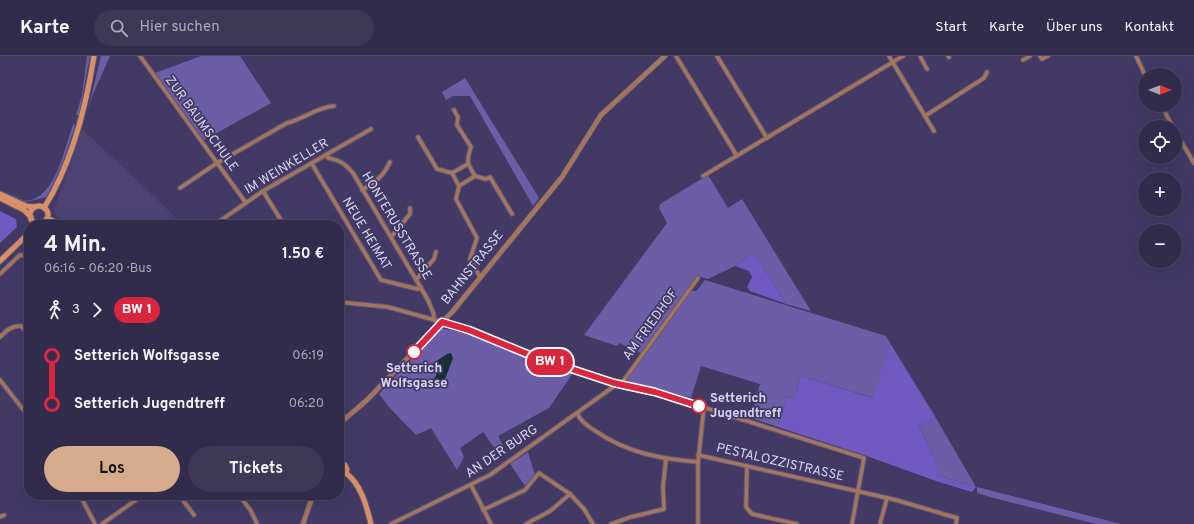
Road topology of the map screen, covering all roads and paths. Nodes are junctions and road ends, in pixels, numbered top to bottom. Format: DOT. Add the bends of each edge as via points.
graph roads {
  1 [pos="94,56"];
  2 [pos="140,56"];
  3 [pos="665,56"];
  4 [pos="676,56"];
  5 [pos="717,56"];
  6 [pos="889,56"];
  7 [pos="903,56"];
  8 [pos="920,56"];
  9 [pos="1030,56"];
  10 [pos="1040,56"];
  11 [pos="1048,56"];
  12 [pos="1136,56"];
  13 [pos="1023,60"];
  14 [pos="893,62"];
  15 [pos="1142,68"];
  16 [pos="927,69"];
  17 [pos="987,72"];
  18 [pos="334,106"];
  19 [pos="454,110"];
  20 [pos="925,116"];
  21 [pos="371,129"];
  22 [pos="934,131"];
  23 [pos="418,137"];
  24 [pos="767,138"];
  25 [pos="1182,143"];
  26 [pos="327,155"];
  27 [pos="738,156"];
  28 [pos="390,162"];
  29 [pos="217,163"];
  30 [pos="1194,163"];
  31 [pos="312,164"];
  32 [pos="468,164"];
  33 [pos="452,173"];
  34 [pos="475,176"];
  35 [pos="703,176"];
  36 [pos="459,186"];
  37 [pos="180,188"];
  38 [pos="362,190"];
  39 [pos="263,191"];
  40 [pos="0,194"];
  41 [pos="0,198"];
  42 [pos="246,203"];
  43 [pos="36,206"];
  44 [pos="44,208"];
  45 [pos="410,208"];
  46 [pos="512,214"];
  47 [pos="30,217"];
  48 [pos="47,218"];
  49 [pos="32,220"];
  50 [pos="51,220"];
  51 [pos="221,220"];
  52 [pos="281,220"];
  53 [pos="391,237"];
  54 [pos="24,238"];
  55 [pos="436,252"];
  56 [pos="24,256"];
  57 [pos="0,261"];
  58 [pos="0,274"];
  59 [pos="480,277"];
  60 [pos="698,278"];
  61 [pos="416,280"];
  62 [pos="421,287"];
  63 [pos="344,303"];
  64 [pos="433,320"];
  65 [pos="442,322"];
  66 [pos="24,329"];
  67 [pos="0,337"];
  68 [pos="0,380"];
  69 [pos="614,383"];
  70 [pos="623,385"];
  71 [pos="704,407"];
  72 [pos="24,411"];
  73 [pos="577,413"];
  74 [pos="344,420"];
  75 [pos="698,456"];
  76 [pos="666,459"];
  77 [pos="698,462"];
  78 [pos="344,465"];
  79 [pos="747,466"];
  80 [pos="346,473"];
  81 [pos="471,485"];
  82 [pos="857,491"];
  83 [pos="570,494"];
  84 [pos="887,498"];
  85 [pos="83,500"];
  86 [pos="136,500"];
  87 [pos="183,500"];
  88 [pos="243,500"];
  89 [pos="311,500"];
  90 [pos="483,510"];
  91 [pos="4,515"];
  92 [pos="194,515"];
  93 [pos="0,517"];
  94 [pos="95,524"];
  95 [pos="102,524"];
  96 [pos="257,524"];
  97 [pos="303,524"];
  98 [pos="371,524"];
  99 [pos="391,524"];
  100 [pos="491,524"];
  101 [pos="526,524"];
  102 [pos="593,524"];
  103 [pos="611,524"];
  104 [pos="698,524"];
  105 [pos="797,524"];
  106 [pos="852,524"];
  107 [pos="880,524"];
  108 [pos="956,524"];
  1 -- 44 [label="main road" via="85,106 77,132 64,167"];
  2 -- 29 [label="street, ZUR BAUMSCHULE"];
  3 -- 59 [label="street, BAHNSTRASSE" via="601,115 570,166"];
  4 -- 27 [label="street"];
  5 -- 24 [label="street"];
  6 -- 14 [label="street"];
  7 -- 14 [label="street"];
  8 -- 16 [label="street"];
  9 -- 13 [label="street"];
  10 -- 11 [label="street" via="1042,59"];
  12 -- 15 [label="street"];
  14 -- 20 [label="street"];
  14 -- 24 [label="street"];
  17 -- 20 [label="street" via="984,78"];
  18 -- 29 [label="street" via="325,107 287,123"];
  19 -- 32 [label="street" via="458,117 457,125 471,147"];
  20 -- 22 [label="street"];
  21 -- 26 [label="street, IM WEINKELLER"];
  23 -- 33 [label="street" via="437,169"];
  24 -- 27 [label="street"];
  25 -- 30 [label="street"];
  26 -- 31 [label="street, IM WEINKELLER"];
  26 -- 38 [label="street, HONTERUSSTRASSE" via="328,158 338,159 346,165"];
  27 -- 35 [label="street"];
  28 -- 38 [label="street" via="376,182"];
  29 -- 37 [label="street"];
  29 -- 42 [label="street, ZUR BAUMSCHULE"];
  31 -- 39 [label="street, IM WEINKELLER"];
  31 -- 62 [label="street, NEUE HEIMAT" via="381,280 418,289"];
  32 -- 33 [label="street"];
  32 -- 34 [label="street"];
  33 -- 36 [label="street"];
  34 -- 36 [label="street"];
  34 -- 46 [label="street" via="486,179 490,177"];
  36 -- 59 [label="street" via="456,199 477,238 470,259"];
  38 -- 53 [label="street, HONTERUSSTRASSE"];
  39 -- 42 [label="street, IM WEINKELLER"];
  39 -- 52 [label="street"];
  40 -- 43 [label="main road" via="26,206"];
  41 -- 47 [label="main road" via="24,210"];
  42 -- 51 [label="street, IM WEINKELLER"];
  43 -- 44 [label="main road"];
  43 -- 47 [label="main road" via="31,210"];
  44 -- 48 [label="main road" via="47,211"];
  45 -- 53 [label="street" via="410,214"];
  47 -- 49 [label="main road"];
  48 -- 50 [label="main road"];
  53 -- 61 [label="street, HONTERUSSTRASSE"];
  54 -- 57 [label="main road"];
  55 -- 61 [label="street" via="434,259"];
  56 -- 58 [label="street" via="20,255"];
  59 -- 65 [label="street, BAHNSTRASSE"];
  60 -- 70 [label="street, AM FRIEDHOF" via="624,380"];
  61 -- 62 [label="street, HONTERUSSTRASSE"];
  62 -- 64 [label="street, HONTERUSSTRASSE" via="434,315"];
  63 -- 64 [label="street" via="388,307"];
  64 -- 65 [label="street"];
  65 -- 69 [label="street"];
  65 -- 74 [label="street, BAHNSTRASSE" via="363,404"];
  66 -- 67 [label="street" via="21,326 10,328"];
  68 -- 72 [label="street"];
  69 -- 70 [label="street"];
  69 -- 73 [label="street, AN DER BURG" via="613,387"];
  70 -- 71 [label="street"];
  71 -- 75 [label="street"];
  71 -- 82 [label="street" via="864,458"];
  73 -- 76 [label="street" via="588,426 613,442 637,453"];
  73 -- 81 [label="street, AN DER BURG" via="490,475"];
  75 -- 77 [label="street"];
  75 -- 79 [label="street, PESTALOZZISTRASSE"];
  76 -- 77 [label="street"];
  76 -- 103 [label="street" via="664,509"];
  77 -- 104 [label="street"];
  78 -- 80 [label="main road" via="347,466"];
  79 -- 82 [label="street, PESTALOZZISTRASSE"];
  79 -- 105 [label="street" via="748,510 752,514"];
  80 -- 98 [label="main road" via="354,480 364,498"];
  81 -- 90 [label="street"];
  81 -- 99 [label="street, AN DER BURG"];
  82 -- 84 [label="street, PESTALOZZISTRASSE"];
  82 -- 106 [label="street"];
  83 -- 90 [label="street" via="539,473 525,490"];
  83 -- 101 [label="street" via="550,511"];
  83 -- 102 [label="street"];
  84 -- 107 [label="street"];
  84 -- 108 [label="street, PESTALOZZISTRASSE" via="958,518"];
  85 -- 94 [label="street"];
  86 -- 95 [label="street"];
  87 -- 92 [label="street"];
  88 -- 96 [label="street"];
  89 -- 97 [label="street"];
  90 -- 100 [label="street"];
  91 -- 93 [label="street"];
}
